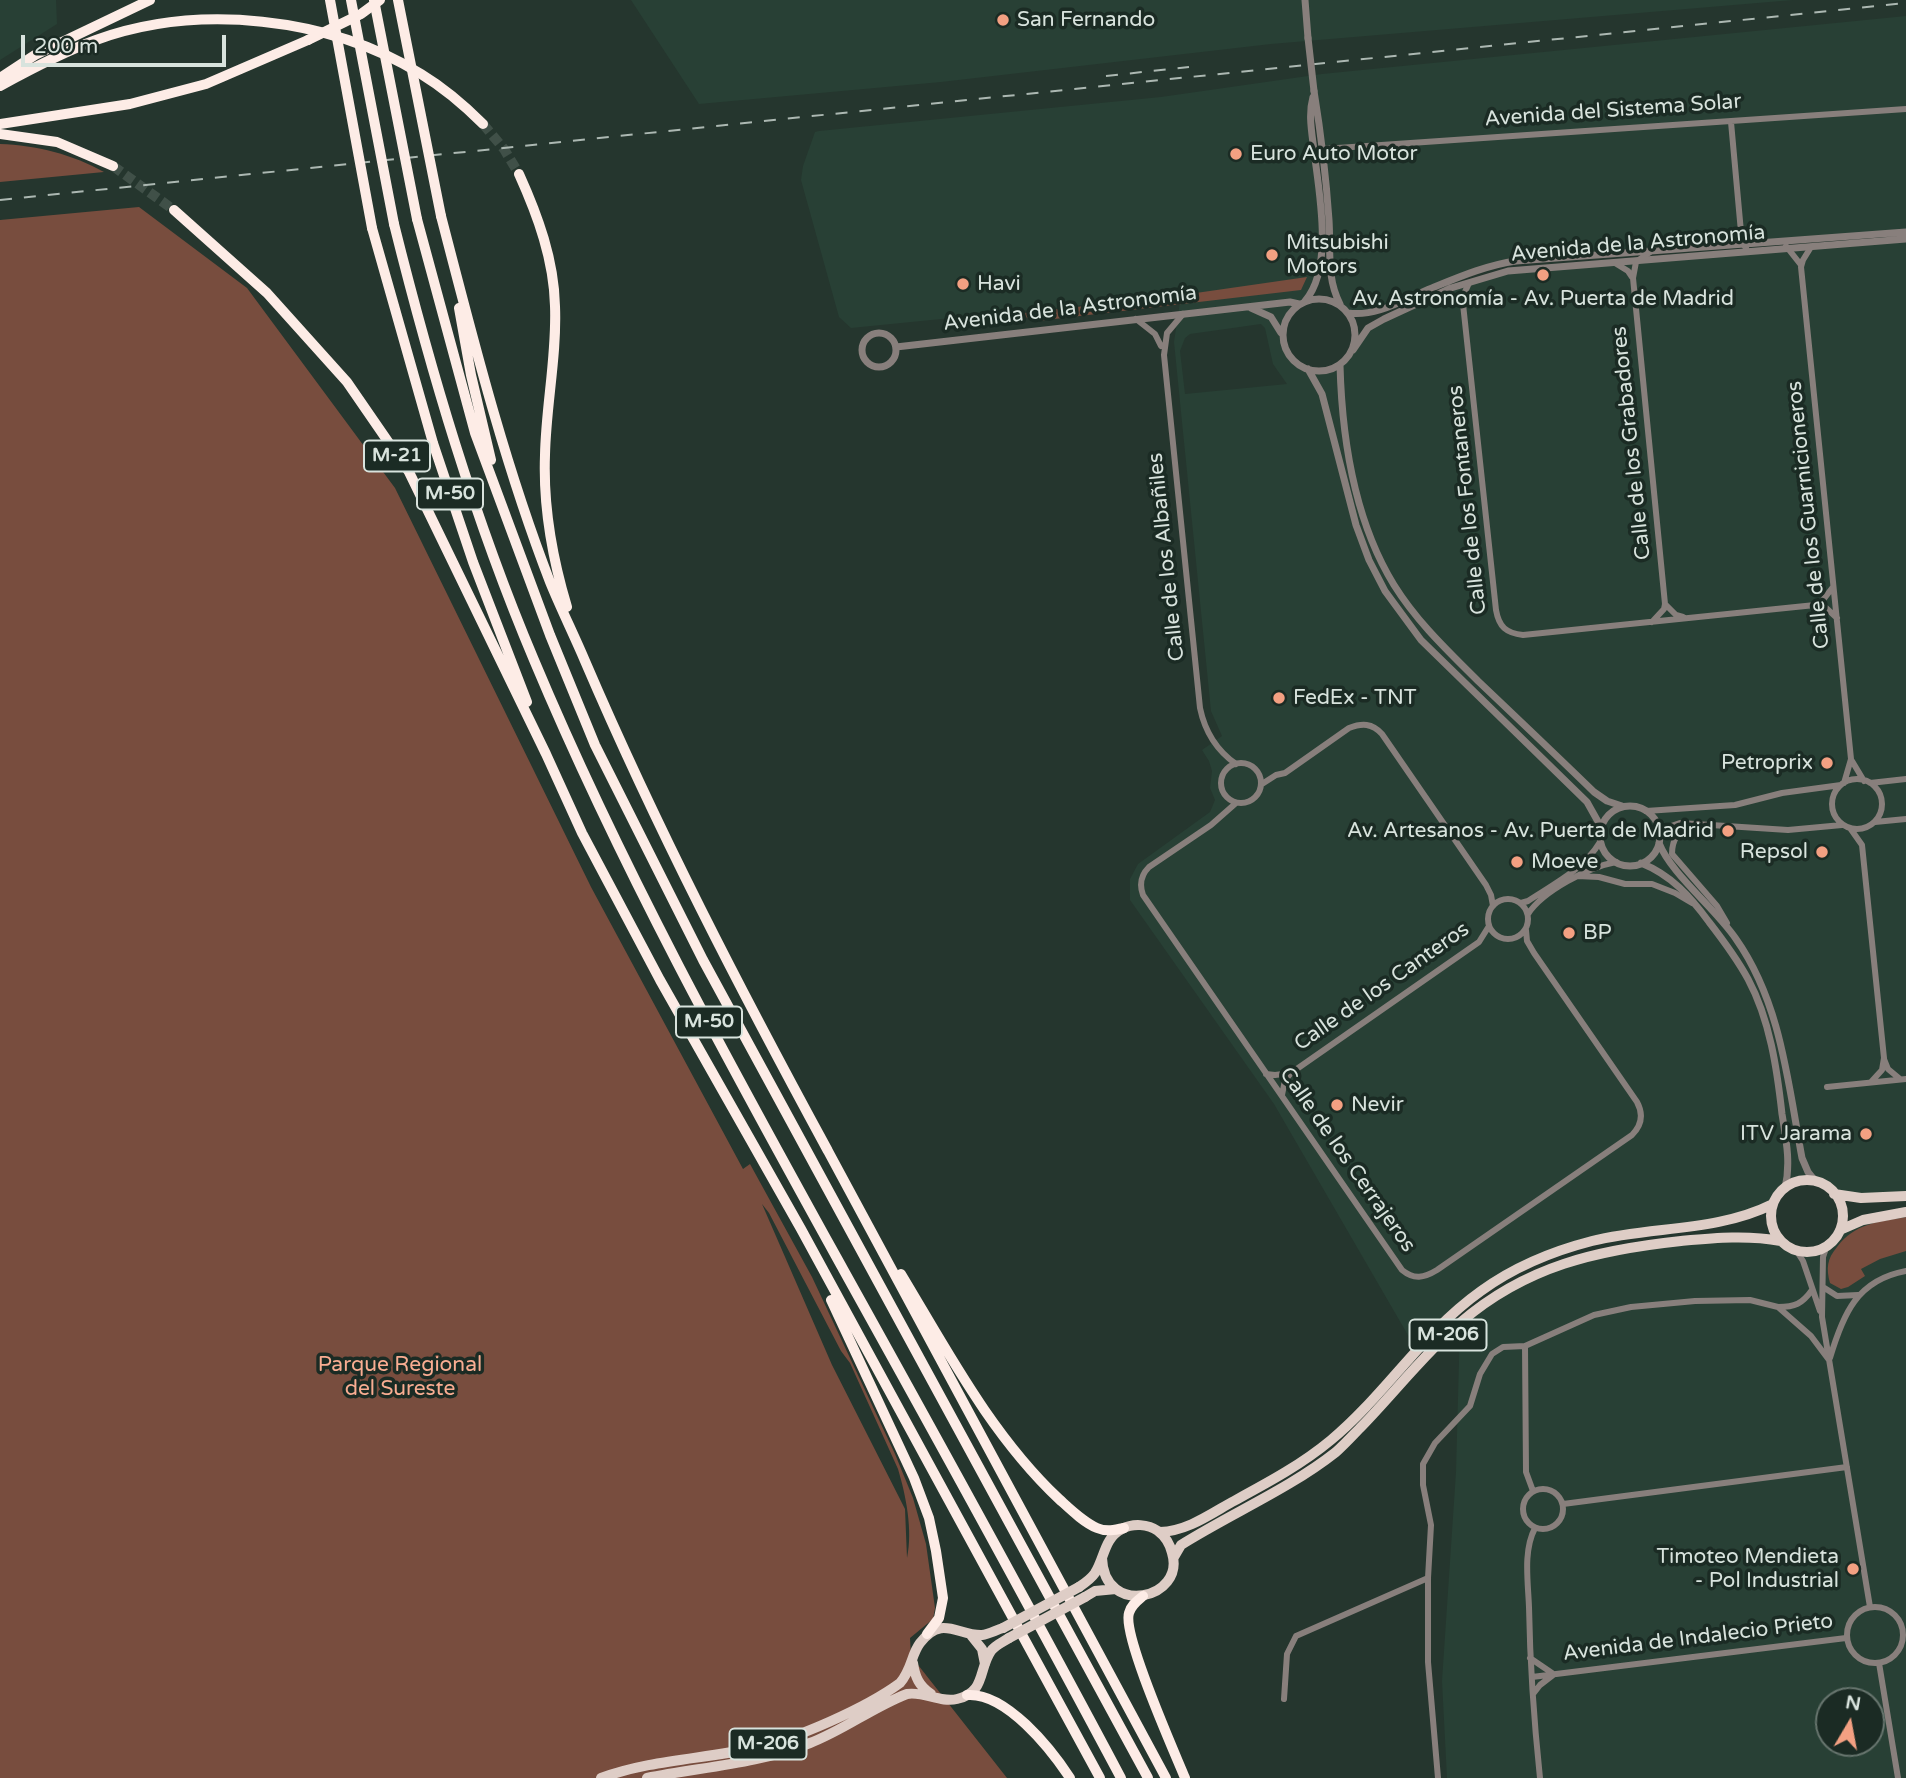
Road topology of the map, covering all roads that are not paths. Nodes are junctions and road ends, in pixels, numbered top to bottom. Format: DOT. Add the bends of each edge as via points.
graph roads {
  1 [pos="150,0"];
  2 [pos="330,0"];
  3 [pos="351,0"];
  4 [pos="374,0"];
  5 [pos="380,0"];
  6 [pos="398,0"];
  7 [pos="1305,0"];
  8 [pos="0,78"];
  9 [pos="0,86"];
  10 [pos="1314,90"];
  11 [pos="1906,109"];
  12 [pos="1731,122"];
  13 [pos="0,124"];
  14 [pos="483,124"];
  15 [pos="1312,130"];
  16 [pos="0,134"];
  17 [pos="1323,149"];
  18 [pos="113,166"];
  19 [pos="1316,169"];
  20 [pos="519,174"];
  21 [pos="174,210"];
  22 [pos="441,216"];
  23 [pos="1906,232"];
  24 [pos="1906,239"];
  25 [pos="1782,241"];
  26 [pos="1742,243"];
  27 [pos="1811,247"];
  28 [pos="1789,249"];
  29 [pos="1659,250"];
  30 [pos="1753,252"];
  31 [pos="1728,254"];
  32 [pos="1636,262"];
  33 [pos="1615,264"];
  34 [pos="1801,267"];
  35 [pos="1633,278"];
  36 [pos="1469,283"];
  37 [pos="1447,286"];
  38 [pos="1302,303"];
  39 [pos="1464,304"];
  40 [pos="1340,305"];
  41 [pos="1247,307"];
  42 [pos="1348,313"];
  43 [pos="1183,314"];
  44 [pos="1136,319"];
  45 [pos="1282,337"];
  46 [pos="896,347"];
  47 [pos="1353,350"];
  48 [pos="1164,355"];
  49 [pos="1340,365"];
  50 [pos="1308,369"];
  51 [pos="491,476"];
  52 [pos="1833,587"];
  53 [pos="1665,604"];
  54 [pos="1815,605"];
  55 [pos="1688,618"];
  56 [pos="1836,618"];
  57 [pos="1651,622"];
  58 [pos="580,649"];
  59 [pos="1219,751"];
  60 [pos="546,754"];
  61 [pos="1851,759"];
  62 [pos="1236,764"];
  63 [pos="1224,772"];
  64 [pos="1906,779"];
  65 [pos="1866,782"];
  66 [pos="1842,784"];
  67 [pos="1262,785"];
  68 [pos="1236,803"];
  69 [pos="1622,806"];
  70 [pos="1646,811"];
  71 [pos="1906,819"];
  72 [pos="1875,822"];
  73 [pos="1708,825"];
  74 [pos="1842,825"];
  75 [pos="1601,827"];
  76 [pos="1850,828"];
  77 [pos="1659,839"];
  78 [pos="1600,842"];
  79 [pos="1616,862"];
  80 [pos="1642,863"];
  81 [pos="1577,876"];
  82 [pos="1521,903"];
  83 [pos="1493,906"];
  84 [pos="1696,906"];
  85 [pos="1528,914"];
  86 [pos="1489,926"];
  87 [pos="1525,930"];
  88 [pos="1737,940"];
  89 [pos="1884,1058"];
  90 [pos="1266,1073"];
  91 [pos="1291,1073"];
  92 [pos="1903,1079"];
  93 [pos="1871,1082"];
  94 [pos="1827,1087"];
  95 [pos="1282,1097"];
  96 [pos="829,1153"];
  97 [pos="1816,1182"];
  98 [pos="1785,1188"];
  99 [pos="1834,1194"];
  100 [pos="1906,1196"];
  101 [pos="784,1201"];
  102 [pos="1773,1204"];
  103 [pos="1906,1212"];
  104 [pos="1840,1230"];
  105 [pos="1781,1241"];
  106 [pos="1828,1245"];
  107 [pos="1796,1250"];
  108 [pos="1906,1271"];
  109 [pos="1823,1287"];
  110 [pos="1812,1290"];
  111 [pos="1858,1295"];
  112 [pos="1778,1307"];
  113 [pos="1822,1317"];
  114 [pos="1525,1346"];
  115 [pos="1829,1360"];
  116 [pos="1847,1467"];
  117 [pos="1533,1491"];
  118 [pos="1563,1504"];
  119 [pos="1124,1528"];
  120 [pos="1535,1528"];
  121 [pos="1160,1532"];
  122 [pos="1174,1557"];
  123 [pos="1102,1558"];
  124 [pos="1428,1578"];
  125 [pos="1116,1590"];
  126 [pos="1143,1596"];
  127 [pos="1870,1607"];
  128 [pos="1904,1631"];
  129 [pos="927,1634"];
  130 [pos="970,1634"];
  131 [pos="1846,1638"];
  132 [pos="1531,1658"];
  133 [pos="913,1663"];
  134 [pos="1879,1663"];
  135 [pos="985,1665"];
  136 [pos="1554,1674"];
  137 [pos="1532,1676"];
  138 [pos="967,1695"];
  139 [pos="1533,1695"];
  140 [pos="933,1696"];
  141 [pos="1284,1699"];
  142 [pos="601,1778"];
  143 [pos="647,1778"];
  144 [pos="1070,1778"];
  145 [pos="1100,1778"];
  146 [pos="1121,1778"];
  147 [pos="1148,1778"];
  148 [pos="1166,1778"];
  149 [pos="1185,1778"];
  150 [pos="1438,1778"];
  151 [pos="1540,1778"];
  152 [pos="1898,1778"];
  1 -- 8 [label="highway" via="35,55"];
  2 -- 60 [label="highway, M-50, bridge" via="372,228 437,457"];
  3 -- 146 [label="highway, M-50, bridge" via="394,223 422,334 453,440 532,656 620,851 693,993"];
  4 -- 51 [label="highway, M-50, bridge" via="417,219 459,379"];
  5 -- 13 [label="highway, bridge" via="308,40 206,84 130,104"];
  6 -- 22 [label="highway, M-50, bridge"];
  7 -- 10 [label="street, bridge"];
  9 -- 14 [label="highway" via="98,39 165,23 234,20 304,28 386,56 447,91"];
  10 -- 15 [label="street"];
  10 -- 17 [label="street"];
  11 -- 12 [label="street, Avenida del Sistema Solar"];
  12 -- 17 [label="street, Avenida del Sistema Solar"];
  12 -- 26 [label="street"];
  15 -- 17 [label="street"];
  15 -- 19 [label="street"];
  16 -- 18 [label="highway" via="57,142"];
  17 -- 19 [label="street"];
  17 -- 40 [label="street" via="1330,274"];
  19 -- 38 [label="street" via="1321,219 1318,277"];
  20 -- 58 [label="highway" via="537,214 555,305 545,455 547,511 552,550"];
  21 -- 60 [label="highway, M-21" via="267,293 355,393 409,472"];
  22 -- 51 [label="highway" via="491,457"];
  22 -- 58 [label="highway, M-50" via="502,440 552,588"];
  23 -- 25 [label="street, Avenida de la Astronomía"];
  24 -- 27 [label="street, Avenida de la Astronomía"];
  25 -- 26 [label="street, Avenida de la Astronomía"];
  25 -- 28 [label="street, Calle de los Guarnicioneros"];
  26 -- 29 [label="street, Avenida de la Astronomía"];
  26 -- 30 [label="street"];
  26 -- 31 [label="street"];
  27 -- 28 [label="street, Avenida de la Astronomía"];
  27 -- 34 [label="street"];
  28 -- 30 [label="street, Avenida de la Astronomía"];
  28 -- 34 [label="street, Calle de los Guarnicioneros"];
  29 -- 32 [label="street"];
  29 -- 37 [label="street, Avenida de la Astronomía" via="1507,262"];
  30 -- 31 [label="street, Avenida de la Astronomía"];
  31 -- 32 [label="street, Avenida de la Astronomía"];
  32 -- 33 [label="street, Avenida de la Astronomía"];
  32 -- 35 [label="street, Calle de los Grabadores"];
  33 -- 35 [label="street"];
  33 -- 36 [label="street, Avenida de la Astronomía" via="1508,271"];
  34 -- 52 [label="street, Calle de los Guarnicioneros"];
  35 -- 53 [label="street, Calle de los Grabadores"];
  36 -- 37 [label="street, Avenida de la Astronomía"];
  36 -- 39 [label="street, Calle de los Fontaneros"];
  37 -- 39 [label="street"];
  37 -- 42 [label="street, Avenida de la Astronomía" via="1380,311"];
  37 -- 47 [label="street, Avenida de la Astronomía" via="1368,328"];
  38 -- 40 [label="street" via="1317,298"];
  38 -- 41 [label="street, Avenida de la Astronomía"];
  38 -- 45 [label="street" via="1288,316"];
  39 -- 57 [label="street, Calle de los Fontaneros" via="1501,626 1523,635"];
  40 -- 42 [label="street"];
  41 -- 43 [label="street, Avenida de la Astronomía"];
  41 -- 45 [label="street" via="1271,317"];
  42 -- 47 [label="street" via="1356,337"];
  43 -- 44 [label="street, Avenida de la Astronomía"];
  43 -- 48 [label="street, Calle de los Albañiles" via="1167,333"];
  44 -- 46 [label="street, Avenida de la Astronomía"];
  44 -- 48 [label="street, Calle de los Albañiles" via="1155,334"];
  45 -- 50 [label="street" via="1289,356"];
  46 -- 46 [label="street" via="887,335 873,334 865,340 863,354 873,366 884,367 893,361"];
  47 -- 49 [label="street"];
  48 -- 59 [label="street, Calle de los Albañiles" via="1200,708"];
  49 -- 50 [label="street" via="1329,370"];
  49 -- 69 [label="street" via="1342,420 1355,484 1369,533 1394,584 1428,632 1466,669 1594,792"];
  50 -- 75 [label="street" via="1322,394 1356,525 1385,591 1421,640 1587,802"];
  51 -- 147 [label="highway, M-50" via="595,745 641,841"];
  52 -- 54 [label="street"];
  52 -- 56 [label="street, Calle de los Guarnicioneros"];
  53 -- 55 [label="street" via="1676,615"];
  53 -- 57 [label="street"];
  54 -- 55 [label="street, Calle de los Fontaneros"];
  54 -- 56 [label="street" via="1825,607"];
  55 -- 57 [label="street, Calle de los Fontaneros"];
  56 -- 61 [label="street, Calle de los Guarnicioneros"];
  58 -- 96 [label="highway, M-50" via="680,870"];
  59 -- 62 [label="street, Calle de los Albañiles"];
  59 -- 63 [label="street, Calle de los Albañiles"];
  60 -- 101 [label="highway, M-50" via="660,980"];
  61 -- 65 [label="street, Calle de los Guarnicioneros"];
  61 -- 66 [label="street, Calle de los Guarnicioneros"];
  62 -- 63 [label="street"];
  62 -- 67 [label="street" via="1254,767"];
  63 -- 68 [label="street" via="1222,790"];
  64 -- 65 [label="street"];
  65 -- 66 [label="street"];
  65 -- 72 [label="street" via="1880,797 1881,810"];
  66 -- 70 [label="street" via="1735,805"];
  66 -- 74 [label="street" via="1832,806"];
  67 -- 68 [label="street" via="1253,800"];
  67 -- 83 [label="street" via="1349,728 1371,726 1382,734 1486,884"];
  68 -- 90 [label="street, Calle de los Cerrajeros" via="1149,867 1142,876 1141,889"];
  69 -- 70 [label="street"];
  69 -- 75 [label="street" via="1605,817"];
  70 -- 77 [label="street" via="1655,820"];
  71 -- 72 [label="street"];
  72 -- 76 [label="street"];
  73 -- 74 [label="street" via="1788,830"];
  73 -- 77 [label="street" via="1680,823"];
  73 -- 88 [label="street" via="1681,831 1672,854 1717,906"];
  74 -- 76 [label="street"];
  75 -- 78 [label="street"];
  76 -- 89 [label="street" via="1862,845"];
  77 -- 80 [label="street"];
  77 -- 88 [label="street" via="1669,862"];
  78 -- 79 [label="street" via="1605,854"];
  78 -- 82 [label="street" via="1582,865"];
  79 -- 80 [label="street"];
  79 -- 81 [label="street"];
  80 -- 84 [label="street" via="1684,890"];
  81 -- 84 [label="street" via="1652,884"];
  81 -- 85 [label="street"];
  82 -- 83 [label="street" via="1509,899"];
  82 -- 85 [label="street"];
  83 -- 86 [label="street"];
  84 -- 98 [label="street" via="1749,980 1760,1009 1780,1096 1788,1160"];
  85 -- 87 [label="street"];
  86 -- 87 [label="street" via="1503,939 1516,938"];
  86 -- 91 [label="street, Calle de los Canteros" via="1479,942"];
  87 -- 95 [label="street, Calle de los Cerrajeros" via="1534,953 1637,1102 1641,1122 1632,1135 1437,1270 1415,1277 1402,1270"];
  88 -- 97 [label="street" via="1770,1006 1802,1158"];
  89 -- 92 [label="street" via="1888,1069"];
  89 -- 93 [label="street" via="1882,1070"];
  90 -- 91 [label="street, Calle de los Canteros"];
  90 -- 95 [label="street, Calle de los Cerrajeros"];
  91 -- 95 [label="street, Calle de los Canteros"];
  92 -- 93 [label="street"];
  93 -- 94 [label="street"];
  96 -- 119 [label="highway" via="962,1375 1009,1444 1039,1480 1085,1521 1109,1531"];
  96 -- 148 [label="highway, M-50"];
  97 -- 98 [label="main road"];
  97 -- 99 [label="main road"];
  98 -- 102 [label="main road, M-206"];
  99 -- 100 [label="main road"];
  99 -- 104 [label="main road" via="1841,1205"];
  101 -- 129 [label="highway" via="851,1339 929,1518 943,1598 939,1618"];
  101 -- 145 [label="highway, M-50"];
  102 -- 105 [label="main road" via="1773,1230"];
  102 -- 121 [label="main road, M-206" via="1726,1222 1594,1241 1521,1267 1448,1317 1332,1439 1294,1467 1193,1524"];
  103 -- 104 [label="main road" via="1863,1220"];
  104 -- 106 [label="main road"];
  105 -- 107 [label="main road, M-206"];
  105 -- 122 [label="main road, M-206" via="1730,1236 1649,1244 1583,1257 1526,1278 1460,1323 1338,1450 1181,1545"];
  106 -- 107 [label="main road" via="1819,1250"];
  106 -- 109 [label="street" via="1823,1257"];
  107 -- 110 [label="street"];
  108 -- 111 [label="street" via="1884,1276"];
  109 -- 111 [label="street" via="1837,1296"];
  109 -- 113 [label="street"];
  110 -- 112 [label="street" via="1794,1307"];
  110 -- 113 [label="street"];
  111 -- 115 [label="street" via="1838,1331"];
  112 -- 114 [label="street" via="1750,1300 1631,1307 1586,1318"];
  112 -- 115 [label="street" via="1811,1336"];
  113 -- 115 [label="street"];
  114 -- 117 [label="street" via="1526,1472"];
  114 -- 124 [label="street" via="1503,1347 1492,1354 1470,1406 1435,1443 1423,1464 1431,1525"];
  115 -- 116 [label="street"];
  116 -- 118 [label="street"];
  116 -- 127 [label="street"];
  117 -- 118 [label="street" via="1555,1492"];
  117 -- 120 [label="street" via="1525,1500 1523,1513"];
  118 -- 120 [label="street" via="1559,1522 1548,1529"];
  119 -- 121 [label="main road, M-206" via="1140,1525"];
  119 -- 123 [label="main road" via="1111,1537"];
  120 -- 132 [label="street" via="1528,1544"];
  121 -- 122 [label="main road"];
  122 -- 126 [label="main road, M-206" via="1166,1583"];
  123 -- 125 [label="main road" via="1103,1572"];
  123 -- 130 [label="main road, bridge" via="1090,1579 1079,1587 1003,1628"];
  124 -- 141 [label="street" via="1296,1636 1287,1654"];
  124 -- 150 [label="street" via="1428,1662"];
  125 -- 126 [label="main road"];
  125 -- 135 [label="main road, bridge" via="1095,1591 1009,1638 991,1652"];
  126 -- 149 [label="highway" via="1133,1604 1128,1623 1141,1670"];
  127 -- 128 [label="street" via="1894,1614"];
  127 -- 131 [label="street" via="1852,1618"];
  128 -- 134 [label="street" via="1898,1652"];
  129 -- 130 [label="main road" via="954,1628"];
  129 -- 133 [label="main road, M-206"];
  130 -- 135 [label="main road" via="982,1648"];
  131 -- 134 [label="street" via="1857,1657"];
  131 -- 136 [label="street, Avenida de Indalecio Prieto"];
  132 -- 136 [label="street, Avenida de Indalecio Prieto"];
  132 -- 137 [label="street"];
  133 -- 140 [label="main road" via="916,1678"];
  133 -- 142 [label="main road, M-206" via="892,1688 807,1731 755,1748 642,1766"];
  134 -- 152 [label="street"];
  135 -- 138 [label="main road" via="982,1679"];
  136 -- 137 [label="street, Avenida de Indalecio Prieto"];
  136 -- 139 [label="street, Avenida de Indalecio Prieto"];
  137 -- 139 [label="street"];
  138 -- 140 [label="main road, M-206" via="946,1700"];
  138 -- 144 [label="highway" via="996,1703 1029,1727"];
  139 -- 151 [label="street"];
  140 -- 143 [label="main road, M-206" via="917,1692 898,1697 787,1752"];
}
